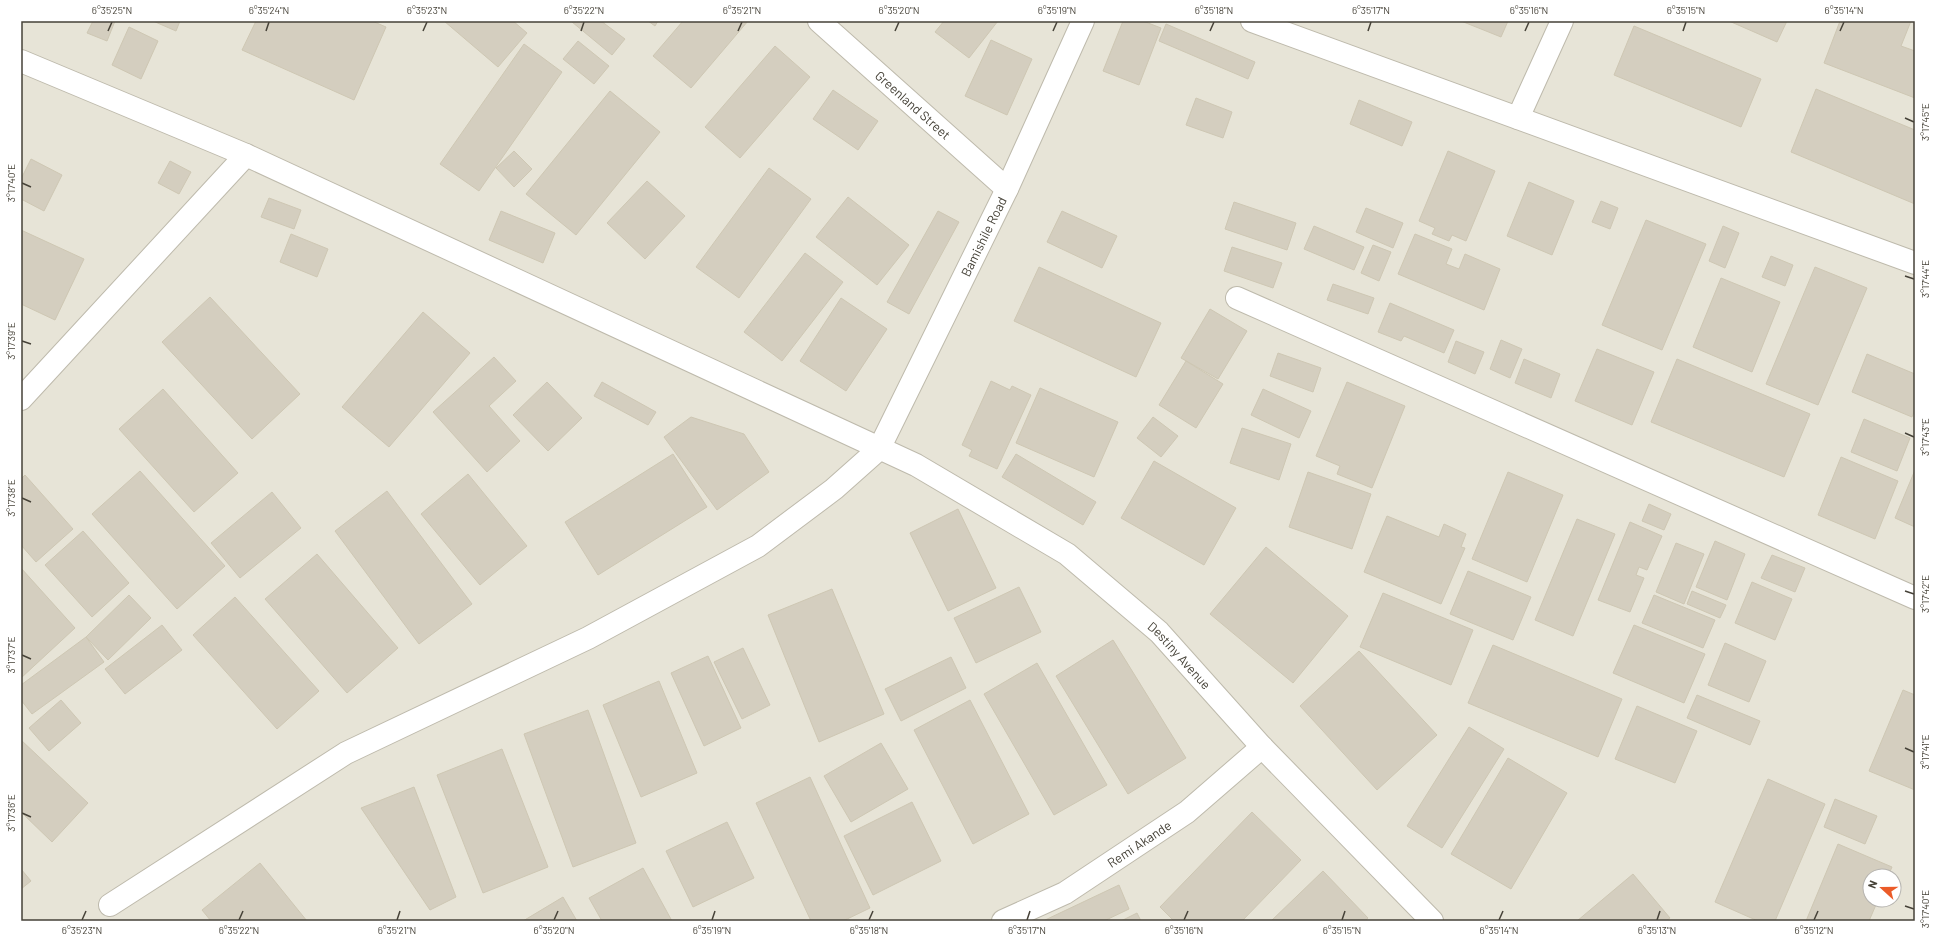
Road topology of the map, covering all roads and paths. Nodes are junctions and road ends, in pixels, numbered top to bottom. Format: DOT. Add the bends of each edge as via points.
graph roads {
  1 [pos="819,21"];
  2 [pos="1083,21"];
  3 [pos="1252,21"];
  4 [pos="1562,21"];
  5 [pos="21,61"];
  6 [pos="1518,118"];
  7 [pos="246,155"];
  8 [pos="1007,189"];
  9 [pos="1915,263"];
  10 [pos="1237,298"];
  11 [pos="21,399"];
  12 [pos="879,449"];
  13 [pos="1915,598"];
  14 [pos="1262,747"];
  15 [pos="110,905"];
  16 [pos="1003,921"];
  17 [pos="1432,921"];
  1 -- 8 [label="street, Greenland Street"];
  2 -- 8 [label="street, Bamishile Road"];
  3 -- 6 [label="street"];
  4 -- 6 [label="street"];
  5 -- 7 [label="street, Destiny Avenue"];
  6 -- 9 [label="street"];
  7 -- 11 [label="street"];
  7 -- 12 [label="street, Destiny Avenue"];
  8 -- 12 [label="street, Bamishile Road"];
  10 -- 13 [label="street"];
  12 -- 14 [label="street, Destiny Avenue" via="916,465 1067,554 1159,632"];
  12 -- 15 [label="street" via="834,489 758,546 588,638 346,753"];
  14 -- 16 [label="street, Remi Akande" via="1187,812 1065,893"];
  14 -- 17 [label="street, Destiny Avenue"];
}
